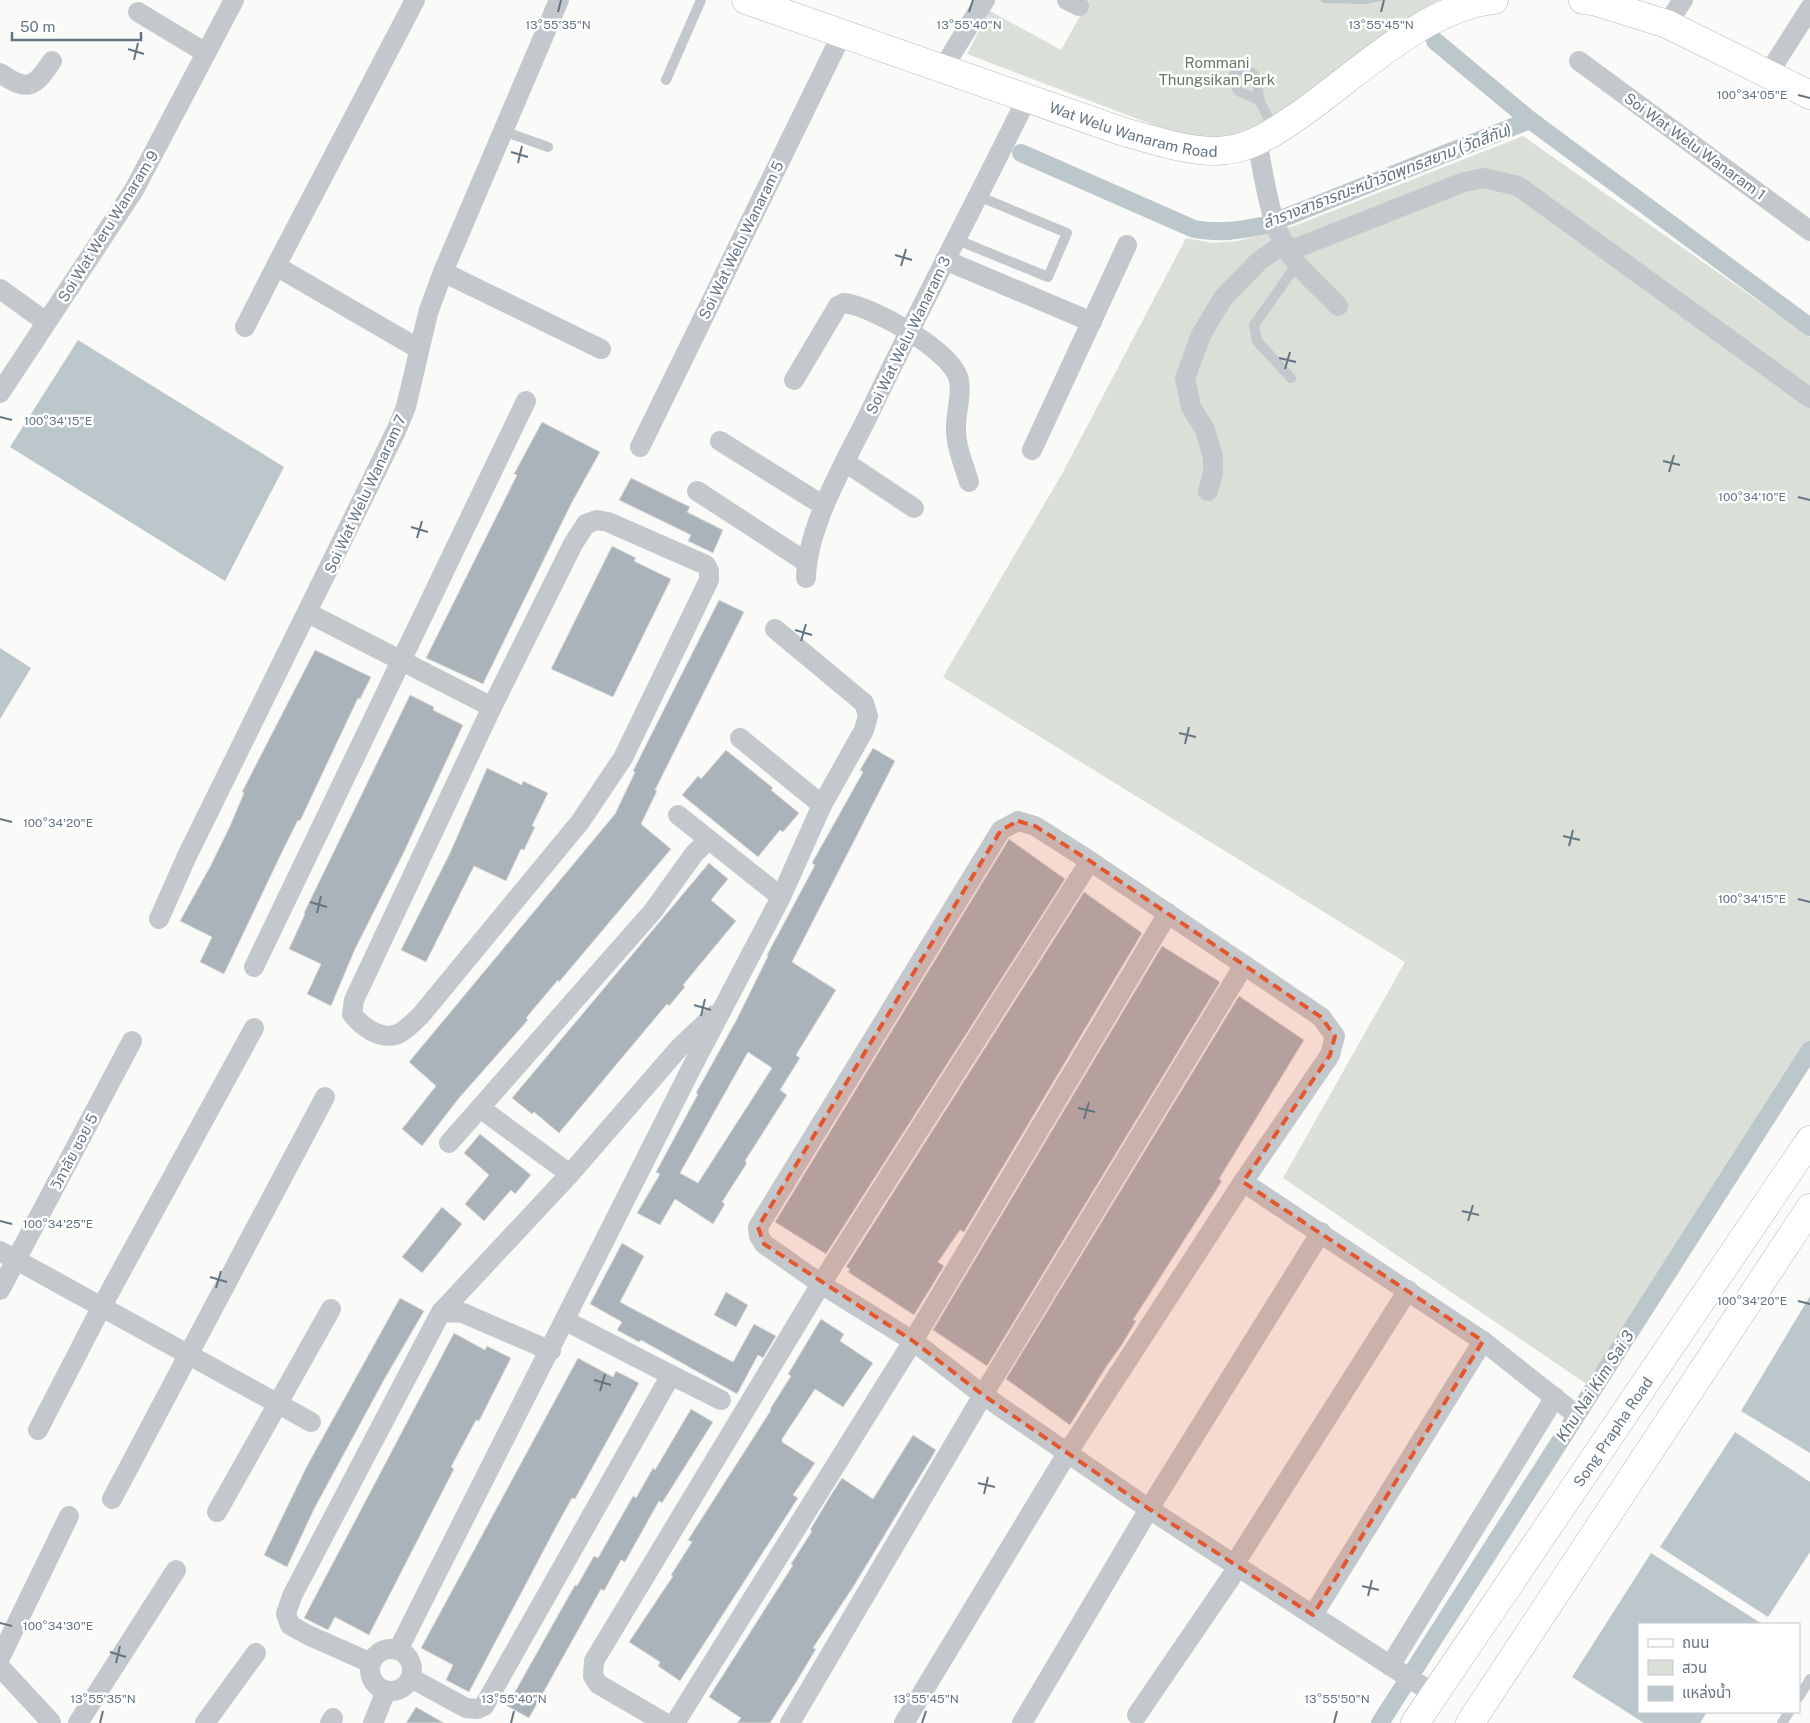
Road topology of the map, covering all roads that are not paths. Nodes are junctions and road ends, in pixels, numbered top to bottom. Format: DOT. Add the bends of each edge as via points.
graph roads {
  1 [pos="234,0"];
  2 [pos="415,0"];
  3 [pos="559,0"];
  4 [pos="701,0"];
  5 [pos="746,0"];
  6 [pos="984,0"];
  7 [pos="1494,0"];
  8 [pos="1583,0"];
  9 [pos="1684,0"];
  10 [pos="776,5"];
  11 [pos="1810,8"];
  12 [pos="138,12"];
  13 [pos="1667,24"];
  14 [pos="842,34"];
  15 [pos="206,53"];
  16 [pos="1579,61"];
  17 [pos="52,62"];
  18 [pos="943,68"];
  19 [pos="0,72"];
  20 [pos="1768,74"];
  21 [pos="666,80"];
  22 [pos="1810,95"];
  23 [pos="1027,98"];
  24 [pos="1259,100"];
  25 [pos="502,131"];
  26 [pos="1266,137"];
  27 [pos="548,147"];
  28 [pos="978,196"];
  29 [pos="1810,231"];
  30 [pos="956,239"];
  31 [pos="1127,245"];
  32 [pos="1288,248"];
  33 [pos="945,260"];
  34 [pos="276,266"];
  35 [pos="443,272"];
  36 [pos="0,289"];
  37 [pos="1338,306"];
  38 [pos="46,322"];
  39 [pos="1092,322"];
  40 [pos="245,327"];
  41 [pos="909,330"];
  42 [pos="419,349"];
  43 [pos="601,349"];
  44 [pos="1291,378"];
  45 [pos="794,380"];
  46 [pos="0,393"];
  47 [pos="1810,398"];
  48 [pos="526,401"];
  49 [pos="720,441"];
  50 [pos="640,447"];
  51 [pos="1032,450"];
  52 [pos="845,462"];
  53 [pos="969,482"];
  54 [pos="1208,490"];
  55 [pos="697,491"];
  56 [pos="824,506"];
  57 [pos="914,508"];
  58 [pos="308,613"];
  59 [pos="775,629"];
  60 [pos="400,660"];
  61 [pos="492,707"];
  62 [pos="740,738"];
  63 [pos="822,806"];
  64 [pos="678,815"];
  65 [pos="708,840"];
  66 [pos="1090,861"];
  67 [pos="781,897"];
  68 [pos="1168,913"];
  69 [pos="159,919"];
  70 [pos="1244,965"];
  71 [pos="254,967"];
  72 [pos="725,1006"];
  73 [pos="254,1028"];
  74 [pos="132,1041"];
  75 [pos="325,1097"];
  76 [pos="480,1108"];
  77 [pos="449,1143"];
  78 [pos="1807,1153"];
  79 [pos="570,1174"];
  80 [pos="1243,1182"];
  81 [pos="1810,1208"];
  82 [pos="1321,1232"];
  83 [pos="8,1256"];
  84 [pos="821,1284"];
  85 [pos="0,1290"];
  86 [pos="1408,1290"];
  87 [pos="102,1306"];
  88 [pos="331,1309"];
  89 [pos="441,1312"];
  90 [pos="566,1321"];
  91 [pos="913,1341"];
  92 [pos="1483,1341"];
  93 [pos="551,1351"];
  94 [pos="189,1353"];
  95 [pos="671,1375"];
  96 [pos="983,1395"];
  97 [pos="721,1400"];
  98 [pos="276,1402"];
  99 [pos="311,1422"];
  100 [pos="38,1430"];
  101 [pos="1068,1452"];
  102 [pos="112,1499"];
  103 [pos="1149,1509"];
  104 [pos="217,1512"];
  105 [pos="70,1516"];
  106 [pos="1236,1566"];
  107 [pos="176,1570"];
  108 [pos="1313,1615"];
  109 [pos="398,1650"];
  110 [pos="256,1653"];
  111 [pos="0,1658"];
  112 [pos="371,1663"];
  113 [pos="0,1667"];
  114 [pos="1393,1668"];
  115 [pos="411,1678"];
  116 [pos="1810,1679"];
  117 [pos="1427,1690"];
  118 [pos="386,1691"];
  119 [pos="1800,1695"];
  120 [pos="1137,1715"];
  121 [pos="51,1722"];
  122 [pos="76,1723"];
  123 [pos="205,1723"];
  124 [pos="373,1723"];
  125 [pos="665,1723"];
  126 [pos="675,1723"];
  127 [pos="790,1723"];
  128 [pos="904,1723"];
  129 [pos="1022,1723"];
  130 [pos="1415,1723"];
  131 [pos="1470,1723"];
  1 -- 15 [label="street, Soi Wat Weru Wanaram 9"];
  2 -- 34 [label="street"];
  3 -- 25 [label="street, Soi Wat Welu Wanaram 7"];
  4 -- 21 [label="lane"];
  5 -- 10 [label="main road, Wat Welu Wanaram Road"];
  6 -- 18 [label="street"];
  7 -- 26 [label="main road, Wat Welu Wanaram Road" via="1479,1 1435,18"];
  8 -- 13 [label="main road"];
  9 -- 13 [label="street"];
  10 -- 14 [label="main road, Wat Welu Wanaram Road"];
  11 -- 20 [label="street"];
  12 -- 15 [label="street"];
  13 -- 20 [label="main road"];
  14 -- 18 [label="main road, Wat Welu Wanaram Road"];
  14 -- 50 [label="street, Soi Wat Welu Wanaram 5"];
  15 -- 38 [label="street, Soi Wat Weru Wanaram 9" via="134,190"];
  16 -- 29 [label="street, Soi Wat Welu Wanaram 1"];
  17 -- 19 [label="street" via="32,85 20,85"];
  18 -- 23 [label="main road, Wat Welu Wanaram Road"];
  20 -- 22 [label="main road"];
  23 -- 26 [label="main road, Wat Welu Wanaram Road" via="1180,148 1217,151"];
  23 -- 28 [label="street, Soi Wat Welu Wanaram 3"];
  24 -- 26 [label="lane"];
  25 -- 27 [label="lane"];
  25 -- 35 [label="street, Soi Wat Welu Wanaram 7"];
  26 -- 32 [label="street" via="1266,195"];
  28 -- 30 [label="street, Soi Wat Welu Wanaram 3"];
  28 -- 30 [label="lane" via="1067,233 1048,277"];
  30 -- 33 [label="street, Soi Wat Welu Wanaram 3"];
  31 -- 39 [label="street"];
  32 -- 37 [label="street"];
  32 -- 44 [label="lane" via="1254,325 1257,341"];
  32 -- 47 [label="street" via="1464,182 1484,178 1518,186"];
  32 -- 54 [label="street" via="1259,261 1223,298 1201,335 1185,378 1190,407 1205,430 1213,457 1213,474"];
  33 -- 39 [label="street"];
  33 -- 41 [label="street, Soi Wat Welu Wanaram 3"];
  34 -- 40 [label="street"];
  34 -- 42 [label="street"];
  35 -- 42 [label="street, Soi Wat Welu Wanaram 7"];
  35 -- 43 [label="street"];
  36 -- 38 [label="street"];
  38 -- 46 [label="street, Soi Wat Weru Wanaram 9"];
  39 -- 51 [label="street"];
  41 -- 45 [label="street" via="844,303 838,306"];
  41 -- 52 [label="street, Soi Wat Welu Wanaram 3"];
  41 -- 53 [label="street" via="943,356 959,379 957,442"];
  42 -- 58 [label="street, Soi Wat Welu Wanaram 7" via="406,407 396,431"];
  48 -- 60 [label="street"];
  49 -- 56 [label="street"];
  52 -- 56 [label="street, Soi Wat Welu Wanaram 3"];
  52 -- 57 [label="street"];
  55 -- 56 [label="street, Soi Wat Welu Wanaram 3" via="806,570"];
  58 -- 60 [label="street"];
  58 -- 69 [label="street, Soi Wat Welu Wanaram 7"];
  59 -- 63 [label="street" via="864,703 868,716 864,730"];
  60 -- 61 [label="street"];
  60 -- 71 [label="street"];
  61 -- 61 [label="street" via="354,1000 352,1014 361,1025 386,1037 400,1033 421,1015 580,822 605,786 623,758 709,580 706,564 608,522 597,520 586,524"];
  62 -- 63 [label="street"];
  63 -- 67 [label="street"];
  64 -- 65 [label="street"];
  65 -- 67 [label="street"];
  65 -- 76 [label="street" via="653,911"];
  66 -- 68 [label="street"];
  66 -- 84 [label="street"];
  66 -- 84 [label="street" via="1035,826 1018,821 1001,830 758,1227 764,1244"];
  67 -- 72 [label="street"];
  68 -- 70 [label="street"];
  68 -- 91 [label="street"];
  70 -- 80 [label="street" via="1321,1017 1334,1036 1330,1055"];
  70 -- 96 [label="street"];
  72 -- 79 [label="street" via="679,1048"];
  72 -- 90 [label="street"];
  73 -- 87 [label="street"];
  74 -- 83 [label="street, วิภาลัย ซอย 5"];
  75 -- 94 [label="street"];
  76 -- 77 [label="street"];
  76 -- 79 [label="street"];
  78 -- 117 [label="main road, Song Prapha Road"];
  79 -- 89 [label="street"];
  80 -- 82 [label="street"];
  80 -- 101 [label="street"];
  81 -- 131 [label="main road"];
  82 -- 86 [label="street"];
  82 -- 103 [label="street"];
  83 -- 85 [label="street, วิภาลัย ซอย 5"];
  83 -- 87 [label="street"];
  84 -- 91 [label="street"];
  84 -- 125 [label="street" via="594,1661 593,1676 598,1684"];
  86 -- 92 [label="street"];
  86 -- 106 [label="street"];
  87 -- 94 [label="street"];
  87 -- 100 [label="street"];
  88 -- 98 [label="street"];
  89 -- 93 [label="street" via="463,1313"];
  89 -- 112 [label="street" via="292,1596 286,1614 290,1625 308,1636"];
  90 -- 93 [label="street"];
  90 -- 95 [label="street"];
  91 -- 96 [label="street"];
  91 -- 126 [label="street"];
  92 -- 108 [label="street"];
  92 -- 114 [label="street" via="1562,1403"];
  93 -- 109 [label="street"];
  94 -- 98 [label="street"];
  94 -- 102 [label="street"];
  95 -- 97 [label="street"];
  95 -- 115 [label="street" via="484,1706 466,1708"];
  96 -- 101 [label="street"];
  96 -- 127 [label="street"];
  98 -- 99 [label="street"];
  98 -- 104 [label="street"];
  101 -- 103 [label="street"];
  101 -- 128 [label="street"];
  103 -- 106 [label="street"];
  103 -- 129 [label="street"];
  105 -- 111 [label="street"];
  106 -- 108 [label="street"];
  106 -- 120 [label="street"];
  107 -- 122 [label="street"];
  108 -- 114 [label="street"];
  109 -- 112 [label="street" via="388,1649 377,1654"];
  109 -- 115 [label="street" via="408,1657 412,1667"];
  110 -- 123 [label="street"];
  112 -- 118 [label="street" via="370,1675 375,1686"];
  113 -- 121 [label="street"];
  114 -- 117 [label="street"];
  115 -- 118 [label="street" via="396,1692"];
  116 -- 119 [label="lane"];
  117 -- 130 [label="main road, Song Prapha Road"];
  118 -- 124 [label="street"];
  121 -- 122 [label="street" via="64,1719"];
}
